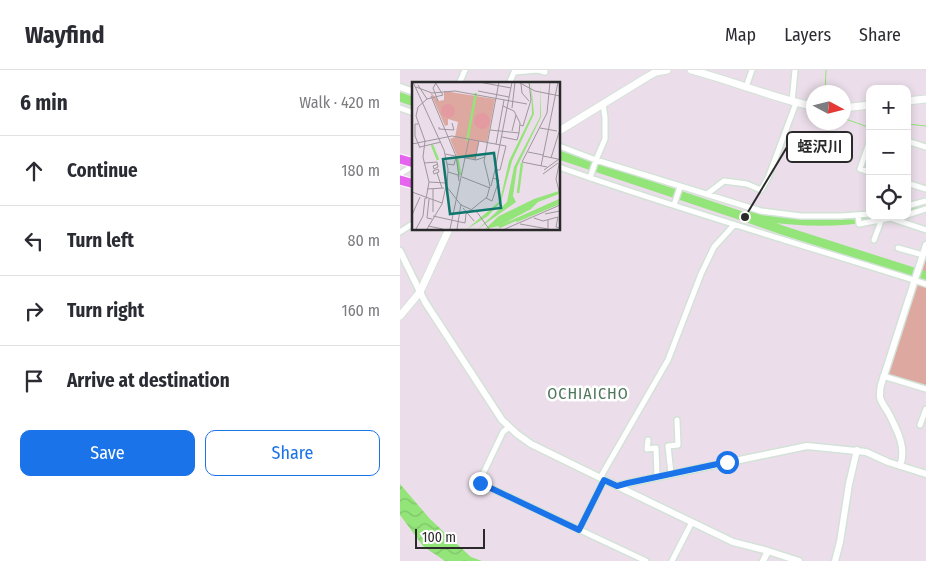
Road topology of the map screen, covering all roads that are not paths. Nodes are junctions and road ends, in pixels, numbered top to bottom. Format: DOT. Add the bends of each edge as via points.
graph roads {
  1 [pos="545,70"];
  2 [pos="667,70"];
  3 [pos="691,70"];
  4 [pos="752,70"];
  5 [pos="795,70"];
  6 [pos="515,71"];
  7 [pos="699,71"];
  8 [pos="400,87"];
  9 [pos="746,87"];
  10 [pos="412,91"];
  11 [pos="926,99"];
  12 [pos="911,101"];
  13 [pos="794,102"];
  14 [pos="603,103"];
  15 [pos="806,104"];
  16 [pos="866,105"];
  17 [pos="851,107"];
  18 [pos="400,108"];
  19 [pos="412,112"];
  20 [pos="561,129"];
  21 [pos="911,141"];
  22 [pos="560,146"];
  23 [pos="926,147"];
  24 [pos="866,152"];
  25 [pos="400,159"];
  26 [pos="596,160"];
  27 [pos="412,163"];
  28 [pos="412,165"];
  29 [pos="560,167"];
  30 [pos="866,171"];
  31 [pos="400,174"];
  32 [pos="591,177"];
  33 [pos="911,184"];
  34 [pos="680,188"];
  35 [pos="926,189"];
  36 [pos="707,194"];
  37 [pos="926,201"];
  38 [pos="675,204"];
  39 [pos="911,205"];
  40 [pos="926,210"];
  41 [pos="911,214"];
  42 [pos="866,215"];
  43 [pos="858,216"];
  44 [pos="885,220"];
  45 [pos="898,220"];
  46 [pos="881,221"];
  47 [pos="412,224"];
  48 [pos="734,224"];
  49 [pos="449,230"];
  50 [pos="926,230"];
  51 [pos="400,232"];
  52 [pos="874,240"];
  53 [pos="926,245"];
  54 [pos="898,248"];
  55 [pos="400,252"];
  56 [pos="923,255"];
  57 [pos="915,279"];
  58 [pos="926,284"];
  59 [pos="420,292"];
  60 [pos="400,316"];
  61 [pos="883,376"];
  62 [pos="926,389"];
  63 [pos="926,409"];
  64 [pos="677,420"];
  65 [pos="920,425"];
  66 [pos="509,426"];
  67 [pos="648,440"];
  68 [pos="857,450"];
  69 [pos="900,466"];
  70 [pos="671,474"];
  71 [pos="926,474"];
  72 [pos="657,477"];
  73 [pos="602,479"];
  74 [pos="617,486"];
  75 [pos="692,522"];
  76 [pos="579,530"];
  77 [pos="768,550"];
  78 [pos="646,561"];
  79 [pos="672,561"];
  80 [pos="763,561"];
  81 [pos="799,561"];
  82 [pos="835,561"];
  1 -- 6 [label="street"];
  2 -- 14 [label="main road" via="656,72"];
  3 -- 7 [label="main road"];
  4 -- 9 [label="street"];
  5 -- 13 [label="street"];
  7 -- 9 [label="main road"];
  8 -- 10 [label="street"];
  9 -- 13 [label="main road"];
  11 -- 12 [label="main road"];
  13 -- 15 [label="main road"];
  13 -- 36 [label="street" via="761,190 747,184 724,182"];
  14 -- 20 [label="main road"];
  14 -- 26 [label="street" via="605,139"];
  16 -- 17 [label="main road"];
  18 -- 19 [label="street"];
  21 -- 23 [label="street"];
  22 -- 26 [label="street"];
  24 -- 30 [label="street" via="860,169"];
  25 -- 27 [label="highway"];
  26 -- 32 [label="street"];
  26 -- 34 [label="street"];
  28 -- 31 [label="street"];
  29 -- 32 [label="street"];
  32 -- 38 [label="street"];
  33 -- 35 [label="street"];
  34 -- 36 [label="street"];
  34 -- 38 [label="street"];
  36 -- 43 [label="street" via="775,214"];
  37 -- 39 [label="street"];
  38 -- 48 [label="street"];
  40 -- 41 [label="street"];
  42 -- 43 [label="street"];
  43 -- 46 [label="street" via="859,224"];
  44 -- 46 [label="street"];
  45 -- 50 [label="street"];
  46 -- 52 [label="street"];
  47 -- 51 [label="street"];
  48 -- 57 [label="street"];
  48 -- 73 [label="street" via="714,247 668,360"];
  49 -- 59 [label="main road"];
  53 -- 56 [label="street"];
  54 -- 56 [label="street"];
  55 -- 59 [label="street"];
  56 -- 57 [label="street"];
  57 -- 58 [label="street"];
  57 -- 61 [label="street"];
  59 -- 60 [label="main road"];
  59 -- 66 [label="street" via="502,420"];
  61 -- 62 [label="street"];
  61 -- 69 [label="street" via="880,397 901,442 903,459"];
  63 -- 65 [label="street"];
  64 -- 70 [label="street" via="678,445 668,446"];
  66 -- 73 [label="street" via="531,444"];
  66 -- 76 [label="street" via="480,483"];
  67 -- 72 [label="street" via="647,448 656,448"];
  68 -- 69 [label="street"];
  68 -- 70 [label="street" via="800,446"];
  68 -- 82 [label="street"];
  69 -- 71 [label="street"];
  70 -- 72 [label="street"];
  72 -- 74 [label="street"];
  73 -- 74 [label="street"];
  73 -- 76 [label="street"];
  74 -- 75 [label="street"];
  75 -- 77 [label="street" via="733,542"];
  75 -- 79 [label="street"];
  76 -- 78 [label="street"];
  77 -- 80 [label="street"];
  77 -- 81 [label="street"];
}
